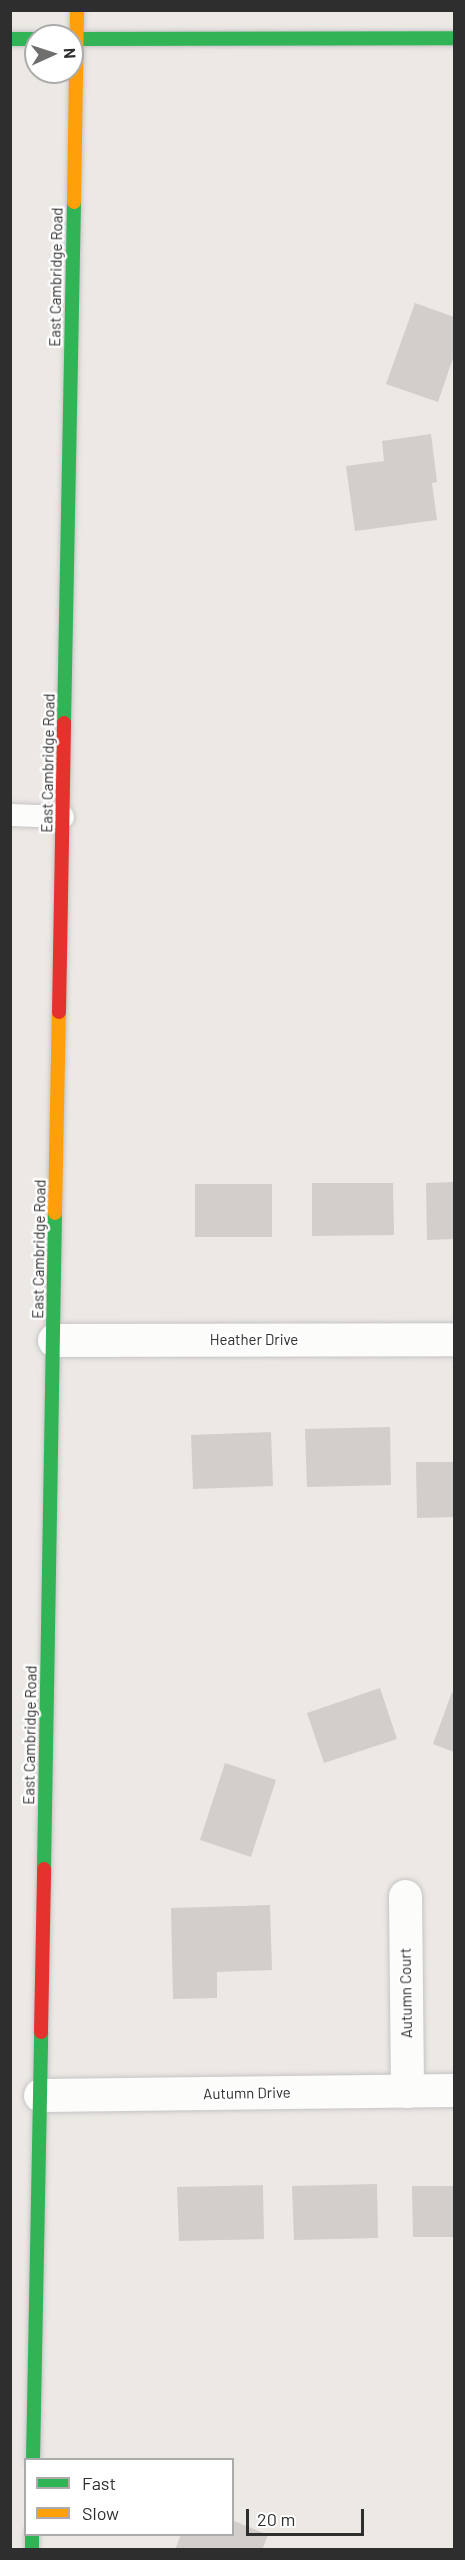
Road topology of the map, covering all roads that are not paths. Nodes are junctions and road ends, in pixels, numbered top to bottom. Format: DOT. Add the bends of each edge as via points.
graph roads {
  1 [pos="454,38"];
  2 [pos="84,39"];
  3 [pos="73,84"];
  4 [pos="10,815"];
  5 [pos="63,817"];
  6 [pos="454,1339"];
  7 [pos="54,1340"];
  8 [pos="405,1896"];
  9 [pos="454,2090"];
  10 [pos="407,2091"];
  11 [pos="40,2095"];
  12 [pos="33,2458"];
  1 -- 2 [label="street"];
  3 -- 5 [label="street, East Cambridge Road"];
  4 -- 5 [label="lane"];
  5 -- 7 [label="street, East Cambridge Road"];
  6 -- 7 [label="street, Heather Drive"];
  7 -- 11 [label="street, East Cambridge Road"];
  8 -- 10 [label="street, Autumn Court"];
  9 -- 10 [label="street, Autumn Drive"];
  10 -- 11 [label="street, Autumn Drive"];
  11 -- 12 [label="street, East Cambridge Road"];
}
